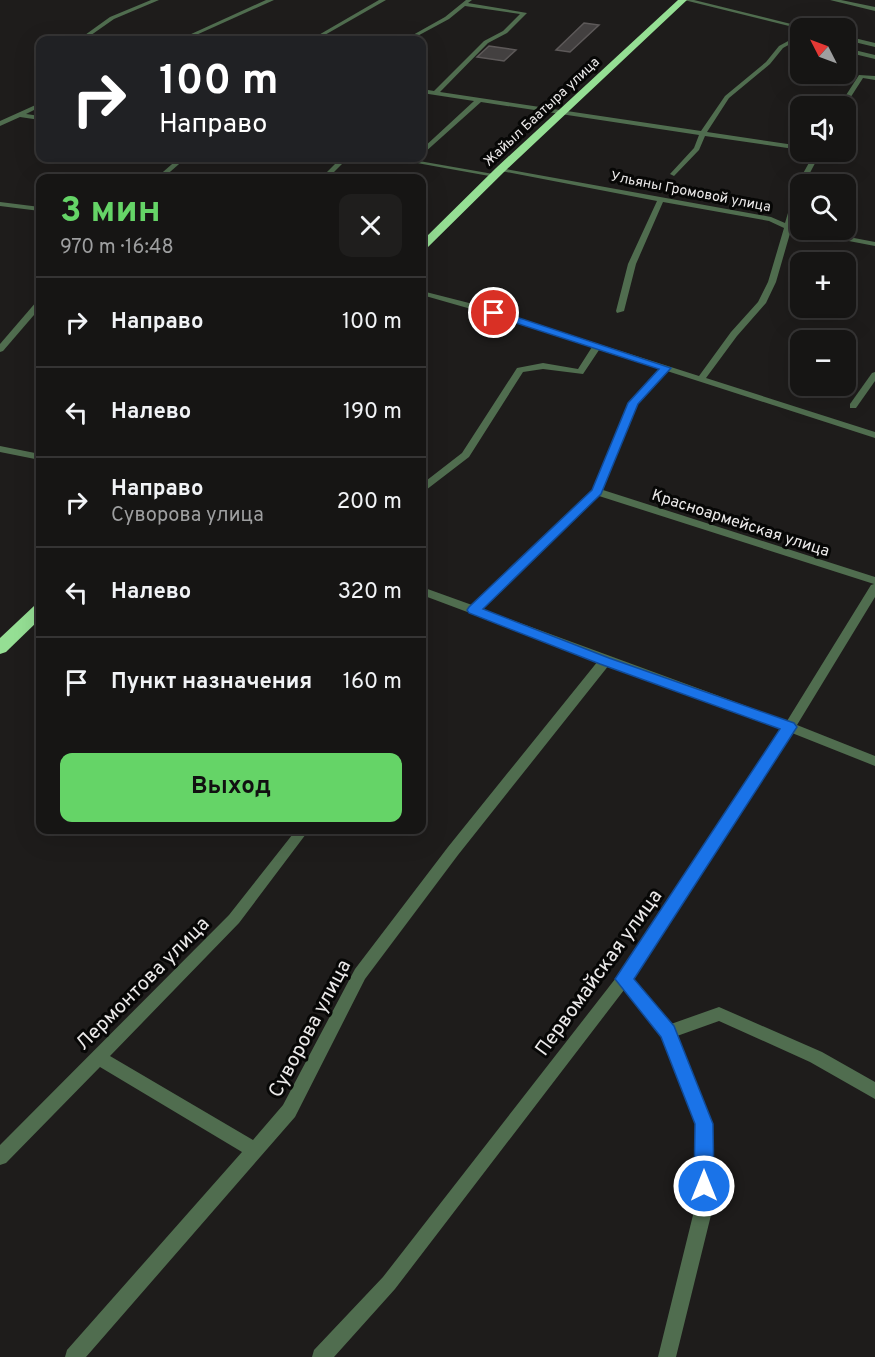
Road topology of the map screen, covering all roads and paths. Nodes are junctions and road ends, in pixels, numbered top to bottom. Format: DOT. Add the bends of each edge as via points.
graph roads {
  1 [pos="156,0"];
  2 [pos="271,0"];
  3 [pos="382,0"];
  4 [pos="685,0"];
  5 [pos="833,0"];
  6 [pos="466,2"];
  7 [pos="875,3"];
  8 [pos="867,8"];
  9 [pos="875,9"];
  10 [pos="790,25"];
  11 [pos="87,36"];
  12 [pos="190,36"];
  13 [pos="320,36"];
  14 [pos="414,36"];
  15 [pos="856,40"];
  16 [pos="790,42"];
  17 [pos="875,45"];
  18 [pos="856,52"];
  19 [pos="875,57"];
  20 [pos="875,78"];
  21 [pos="426,92"];
  22 [pos="435,93"];
  23 [pos="848,96"];
  24 [pos="480,99"];
  25 [pos="36,107"];
  26 [pos="564,111"];
  27 [pos="20,114"];
  28 [pos="36,117"];
  29 [pos="0,124"];
  30 [pos="702,135"];
  31 [pos="790,147"];
  32 [pos="426,148"];
  33 [pos="426,161"];
  34 [pos="178,162"];
  35 [pos="341,162"];
  36 [pos="813,162"];
  37 [pos="497,172"];
  38 [pos="164,174"];
  39 [pos="328,174"];
  40 [pos="674,174"];
  41 [pos="661,199"];
  42 [pos="0,204"];
  43 [pos="36,209"];
  44 [pos="787,227"];
  45 [pos="426,243"];
  46 [pos="875,244"];
  47 [pos="426,294"];
  48 [pos="36,308"];
  49 [pos="620,311"];
  50 [pos="597,346"];
  51 [pos="0,349"];
  52 [pos="665,368"];
  53 [pos="875,375"];
  54 [pos="701,379"];
  55 [pos="853,406"];
  56 [pos="875,435"];
  57 [pos="0,449"];
  58 [pos="36,456"];
  59 [pos="426,485"];
  60 [pos="597,492"];
  61 [pos="875,581"];
  62 [pos="875,588"];
  63 [pos="426,592"];
  64 [pos="474,610"];
  65 [pos="36,614"];
  66 [pos="0,648"];
  67 [pos="605,661"];
  68 [pos="789,727"];
  69 [pos="875,761"];
  70 [pos="300,834"];
  71 [pos="624,979"];
  72 [pos="668,1032"];
  73 [pos="98,1057"];
  74 [pos="875,1091"];
  75 [pos="255,1150"];
  76 [pos="0,1157"];
  77 [pos="74,1357"];
  78 [pos="321,1357"];
  79 [pos="667,1357"];
  1 -- 11 [label="street" via="112,18"];
  2 -- 12 [label="street"];
  3 -- 13 [label="street"];
  4 -- 10 [label="street"];
  4 -- 26 [label="highway, Жайыл Баатыра улица"];
  5 -- 8 [label="street"];
  6 -- 14 [label="street"];
  6 -- 22 [label="street" via="524,14 505,32 486,42"];
  7 -- 8 [label="street"];
  8 -- 9 [label="street"];
  15 -- 17 [label="street"];
  16 -- 30 [label="street" via="727,97"];
  18 -- 19 [label="street"];
  20 -- 23 [label="street" via="861,76"];
  21 -- 22 [label="street"];
  22 -- 24 [label="street"];
  24 -- 26 [label="street"];
  24 -- 32 [label="street"];
  25 -- 27 [label="street"];
  26 -- 30 [label="street"];
  26 -- 37 [label="highway, Жайыл Баатыра улица"];
  27 -- 28 [label="street"];
  27 -- 29 [label="street"];
  30 -- 31 [label="street"];
  30 -- 40 [label="street" via="697,149"];
  33 -- 37 [label="street, Ульяны Громовой улица"];
  34 -- 38 [label="street"];
  35 -- 39 [label="street"];
  36 -- 44 [label="street"];
  37 -- 41 [label="street, Ульяны Громовой улица"];
  37 -- 45 [label="highway, Жайыл Баатыра улица"];
  41 -- 44 [label="street, Ульяны Громовой улица" via="771,219"];
  41 -- 49 [label="street" via="632,264"];
  42 -- 43 [label="street"];
  44 -- 46 [label="street, Ульяны Громовой улица"];
  44 -- 54 [label="street" via="762,303"];
  47 -- 50 [label="street"];
  48 -- 51 [label="street"];
  50 -- 52 [label="street"];
  50 -- 59 [label="street" via="580,372 543,366 520,370 466,455"];
  52 -- 54 [label="street"];
  52 -- 60 [label="street" via="633,403"];
  53 -- 55 [label="street"];
  54 -- 56 [label="street"];
  57 -- 58 [label="street"];
  60 -- 61 [label="street, Красноармейская улица"];
  60 -- 64 [label="street"];
  62 -- 68 [label="street, Первомайская улица"];
  63 -- 64 [label="street"];
  64 -- 67 [label="street"];
  65 -- 66 [label="highway"];
  67 -- 68 [label="street"];
  67 -- 75 [label="street, Суворова улица" via="360,974 290,1111"];
  68 -- 69 [label="street"];
  68 -- 71 [label="street, Первомайская улица"];
  70 -- 73 [label="street, Лермонтова улица" via="234,919"];
  71 -- 72 [label="street"];
  71 -- 78 [label="street, Первомайская улица" via="389,1283"];
  72 -- 74 [label="street" via="719,1014 816,1057"];
  72 -- 79 [label="street" via="704,1124 704,1207"];
  73 -- 75 [label="street"];
  73 -- 76 [label="street, Лермонтова улица"];
  75 -- 77 [label="street, Суворова улица"];
}
